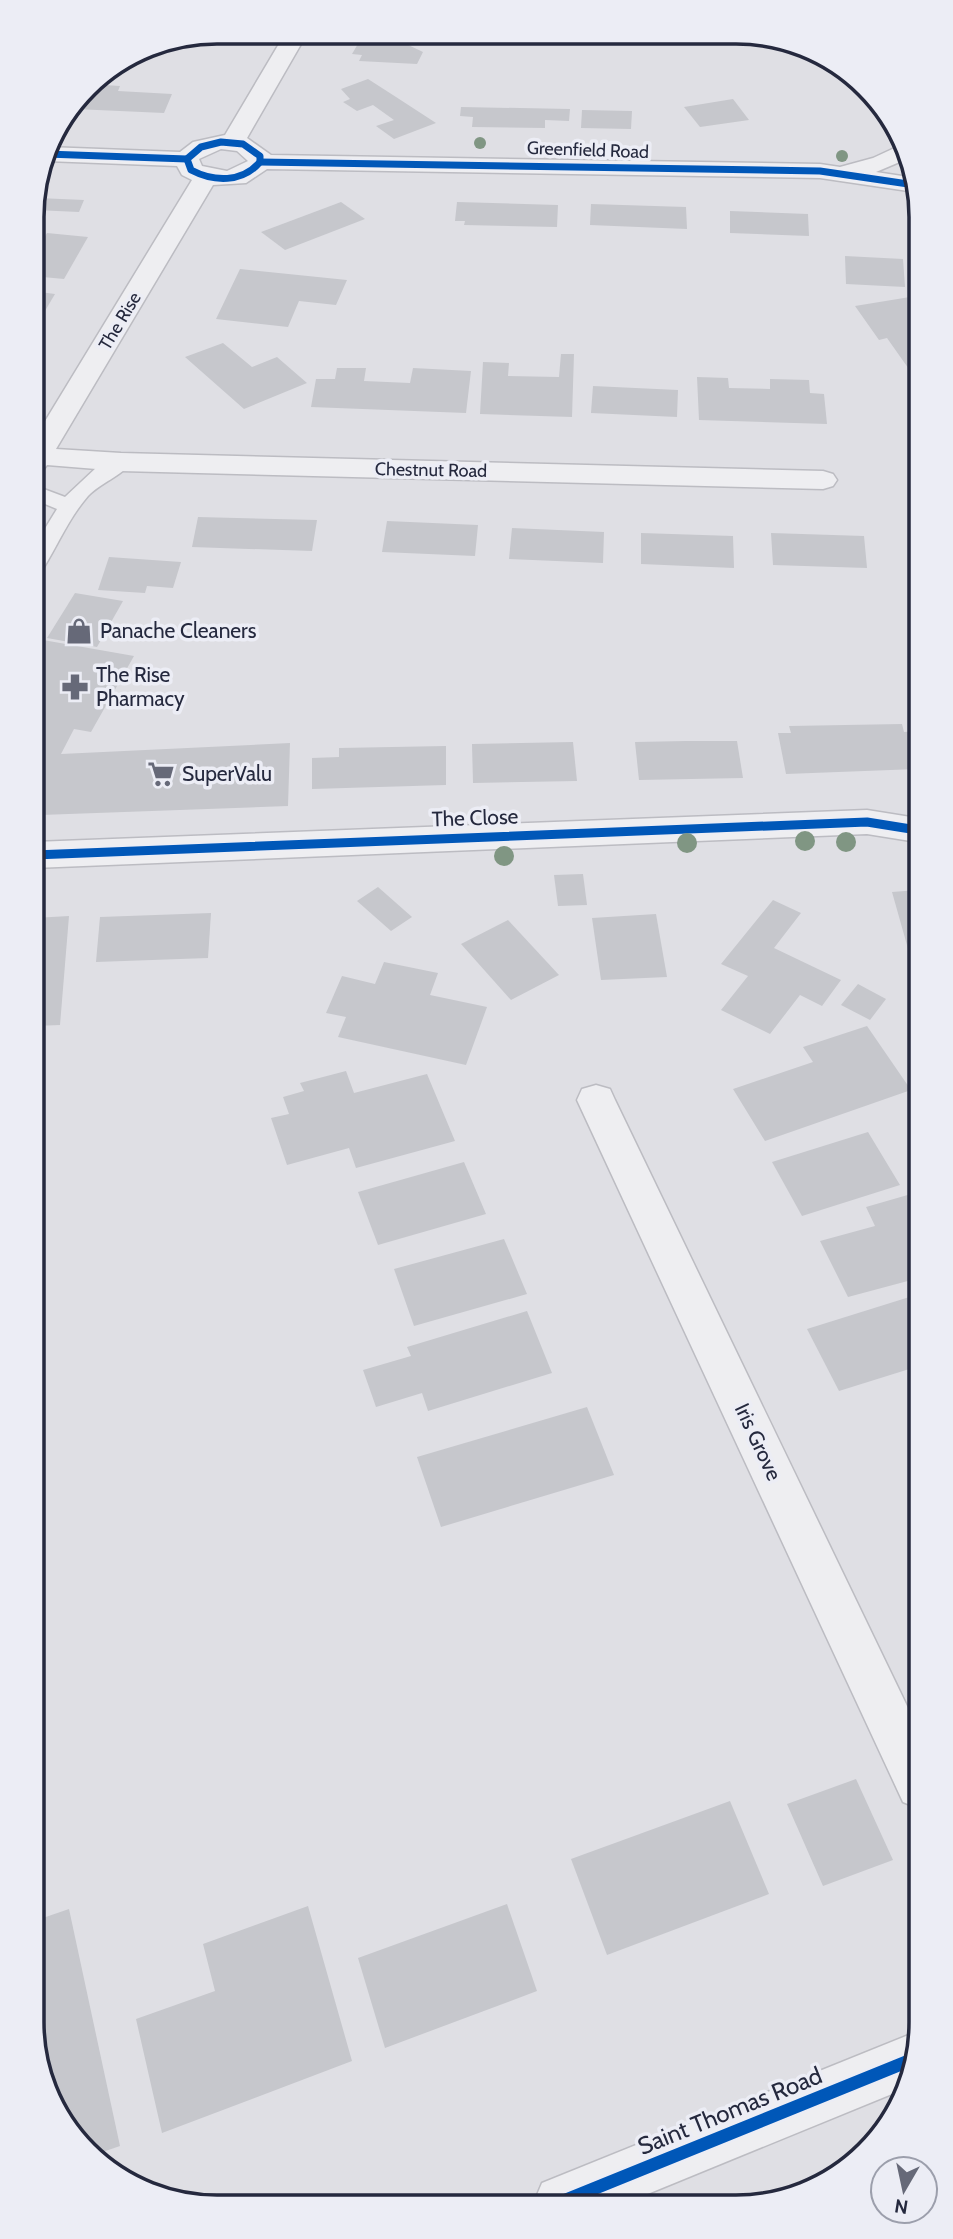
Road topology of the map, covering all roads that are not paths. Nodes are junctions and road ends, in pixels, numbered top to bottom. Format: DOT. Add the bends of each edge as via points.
graph roads {
  1 [pos="290,44"];
  2 [pos="233,142"];
  3 [pos="56,153"];
  4 [pos="897,155"];
  5 [pos="187,159"];
  6 [pos="260,162"];
  7 [pos="820,172"];
  8 [pos="206,177"];
  9 [pos="906,184"];
  10 [pos="44,447"];
  11 [pos="44,460"];
  12 [pos="121,462"];
  13 [pos="823,480"];
  14 [pos="44,496"];
  15 [pos="69,506"];
  16 [pos="44,548"];
  17 [pos="909,829"];
  18 [pos="44,855"];
  19 [pos="596,1100"];
  20 [pos="909,1762"];
  21 [pos="904,2063"];
  22 [pos="578,2195"];
  1 -- 2 [label="street"];
  2 -- 5 [label="street" via="198,148"];
  2 -- 6 [label="street" via="251,147"];
  3 -- 5 [label="street"];
  4 -- 7 [label="street, Greenfield Road" via="880,164"];
  5 -- 8 [label="street" via="191,170"];
  6 -- 7 [label="street, Greenfield Road"];
  6 -- 8 [label="street" via="240,176"];
  7 -- 9 [label="street, Greenfield Road"];
  8 -- 10 [label="street, The Rise"];
  11 -- 12 [label="street, Chestnut Road"];
  12 -- 13 [label="street, Chestnut Road"];
  12 -- 15 [label="lane" via="88,481"];
  14 -- 15 [label="lane"];
  15 -- 16 [label="lane"];
  17 -- 18 [label="street, The Close" via="867,822"];
  19 -- 20 [label="street, Iris Grove"];
  21 -- 22 [label="street, Saint Thomas Road"];
}
